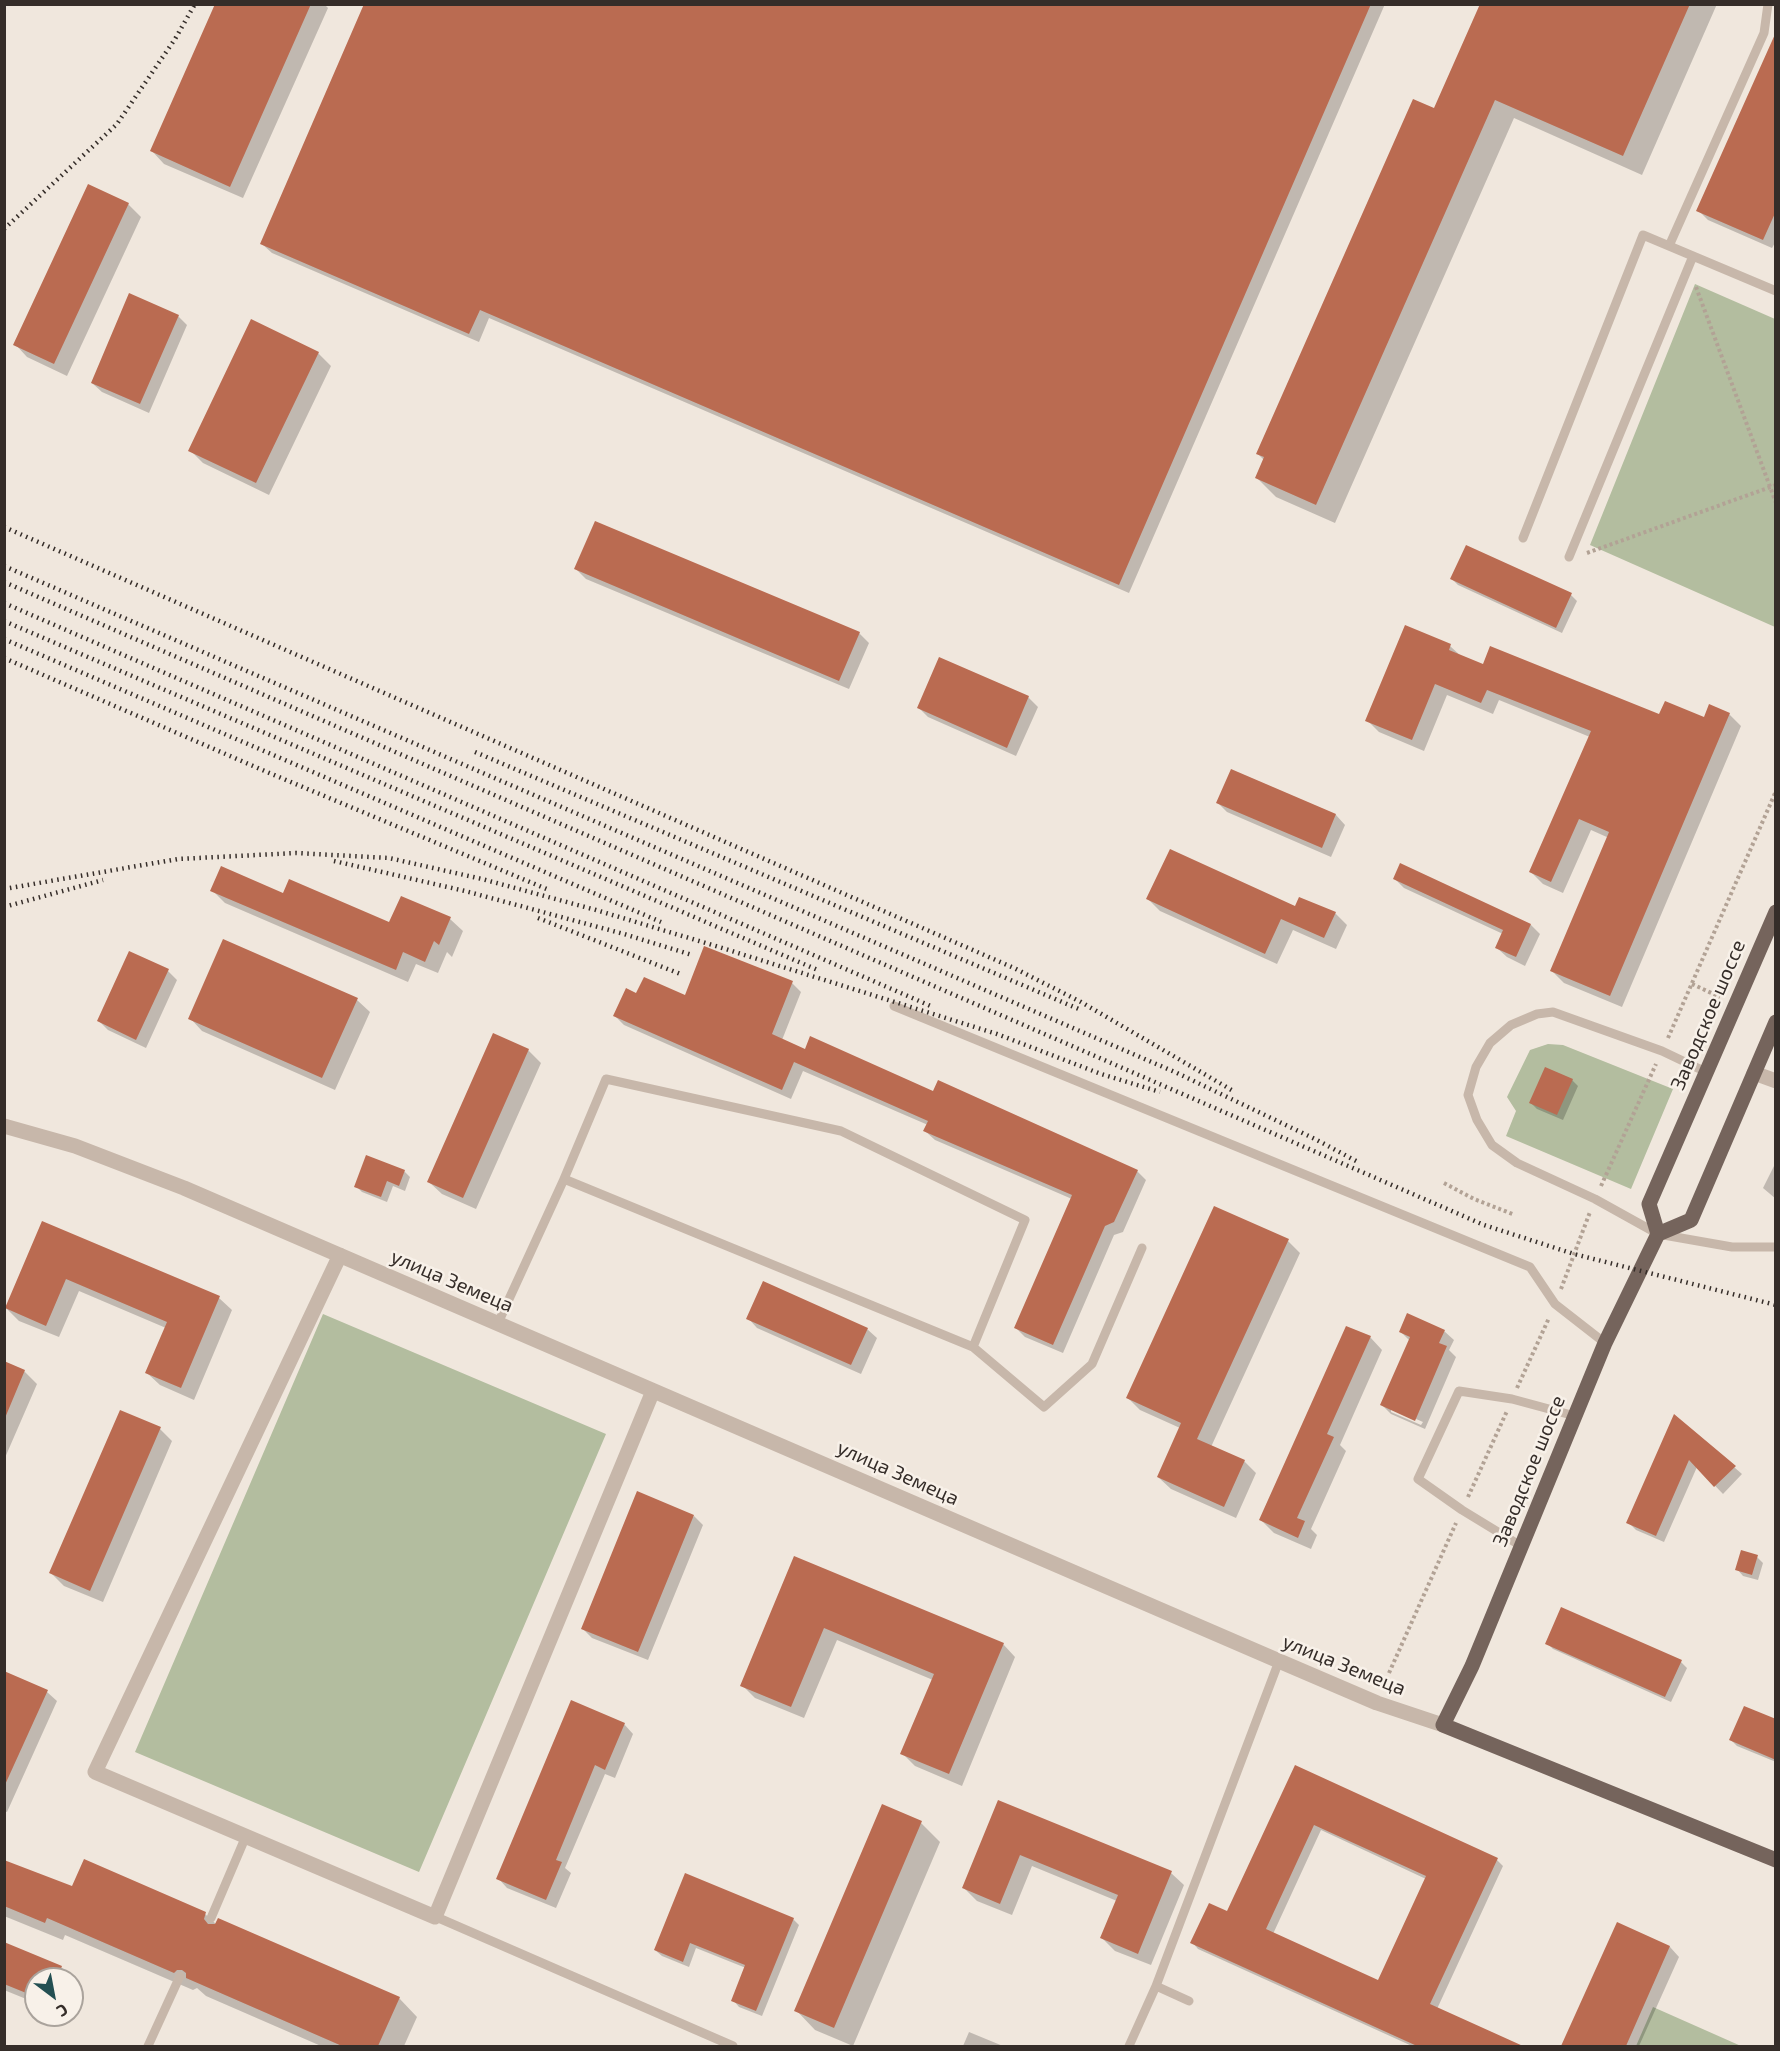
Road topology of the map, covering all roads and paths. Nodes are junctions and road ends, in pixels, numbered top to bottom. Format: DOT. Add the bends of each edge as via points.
graph roads {
  1 [pos="1768,4"];
  2 [pos="1670,246"];
  3 [pos="1693,256"];
  4 [pos="1689,267"];
  5 [pos="1776,291"];
  6 [pos="1776,485"];
  7 [pos="1769,487"];
  8 [pos="1776,503"];
  9 [pos="1523,538"];
  10 [pos="1584,555"];
  11 [pos="1569,557"];
  12 [pos="1776,791"];
  13 [pos="1776,912"];
  14 [pos="894,1006"];
  15 [pos="1776,1022"];
  16 [pos="1662,1051"];
  17 [pos="1706,1072"];
  18 [pos="1754,1073"];
  19 [pos="1776,1081"];
  20 [pos="4,1126"];
  21 [pos="564,1179"];
  22 [pos="1444,1182"];
  23 [pos="1595,1199"];
  24 [pos="1515,1215"];
  25 [pos="1658,1234"];
  26 [pos="1776,1247"];
  27 [pos="1142,1248"];
  28 [pos="340,1255"];
  29 [pos="1555,1304"];
  30 [pos="498,1323"];
  31 [pos="1605,1342"];
  32 [pos="973,1347"];
  33 [pos="653,1391"];
  34 [pos="1512,1399"];
  35 [pos="1575,1416"];
  36 [pos="1462,1510"];
  37 [pos="1521,1546"];
  38 [pos="1280,1662"];
  39 [pos="1389,1673"];
  40 [pos="1443,1725"];
  41 [pos="246,1836"];
  42 [pos="1776,1860"];
  43 [pos="434,1916"];
  44 [pos="211,1918"];
  45 [pos="180,1976"];
  46 [pos="1156,1986"];
  47 [pos="1189,2001"];
  48 [pos="148,2046"];
  49 [pos="732,2046"];
  50 [pos="1130,2046"];
  1 -- 2 [label="lane" via="1764,33"];
  2 -- 3 [label="lane"];
  2 -- 9 [label="lane" via="1643,235"];
  3 -- 4 [label="lane"];
  3 -- 5 [label="lane"];
  4 -- 7 [label="path"];
  4 -- 11 [label="lane"];
  6 -- 7 [label="path"];
  7 -- 8 [label="path"];
  7 -- 10 [label="path"];
  12 -- 16 [label="path"];
  13 -- 17 [label="main road, Заводское шоссе"];
  14 -- 29 [label="lane" via="1530,1268"];
  15 -- 18 [label="main road"];
  16 -- 17 [label="lane"];
  16 -- 23 [label="path"];
  16 -- 23 [label="lane" via="1553,1012 1511,1025 1490,1043 1476,1067 1468,1095 1492,1145 1518,1163"];
  17 -- 25 [label="main road, Заводское шоссе" via="1649,1204"];
  18 -- 19 [label="street"];
  18 -- 25 [label="main road" via="1692,1220"];
  20 -- 28 [label="street, улица Земеца" via="75,1146"];
  21 -- 30 [label="lane"];
  21 -- 32 [label="lane"];
  21 -- 32 [label="lane" via="606,1079 841,1131 1025,1220"];
  22 -- 24 [label="path"];
  23 -- 25 [label="lane"];
  23 -- 29 [label="path"];
  25 -- 26 [label="lane" via="1732,1247"];
  25 -- 31 [label="main road, Заводское шоссе"];
  27 -- 32 [label="lane" via="1092,1364 1044,1407"];
  28 -- 30 [label="street, улица Земеца"];
  28 -- 41 [label="street" via="94,1772"];
  29 -- 31 [label="lane"];
  29 -- 34 [label="path"];
  30 -- 33 [label="street, улица Земеца"];
  31 -- 35 [label="main road, Заводское шоссе"];
  33 -- 38 [label="street, улица Земеца"];
  33 -- 43 [label="street"];
  34 -- 35 [label="lane"];
  34 -- 36 [label="path"];
  34 -- 36 [label="lane" via="1459,1390 1418,1479"];
  35 -- 37 [label="main road, Заводское шоссе"];
  36 -- 37 [label="lane"];
  36 -- 39 [label="path"];
  37 -- 40 [label="main road, Заводское шоссе" via="1472,1666"];
  38 -- 40 [label="street, улица Земеца" via="1377,1703"];
  38 -- 46 [label="lane"];
  40 -- 42 [label="main road, улица Земеца"];
  41 -- 43 [label="street"];
  41 -- 44 [label="lane"];
  43 -- 49 [label="lane"];
  45 -- 48 [label="lane"];
  46 -- 47 [label="lane"];
  46 -- 50 [label="lane"];
}
